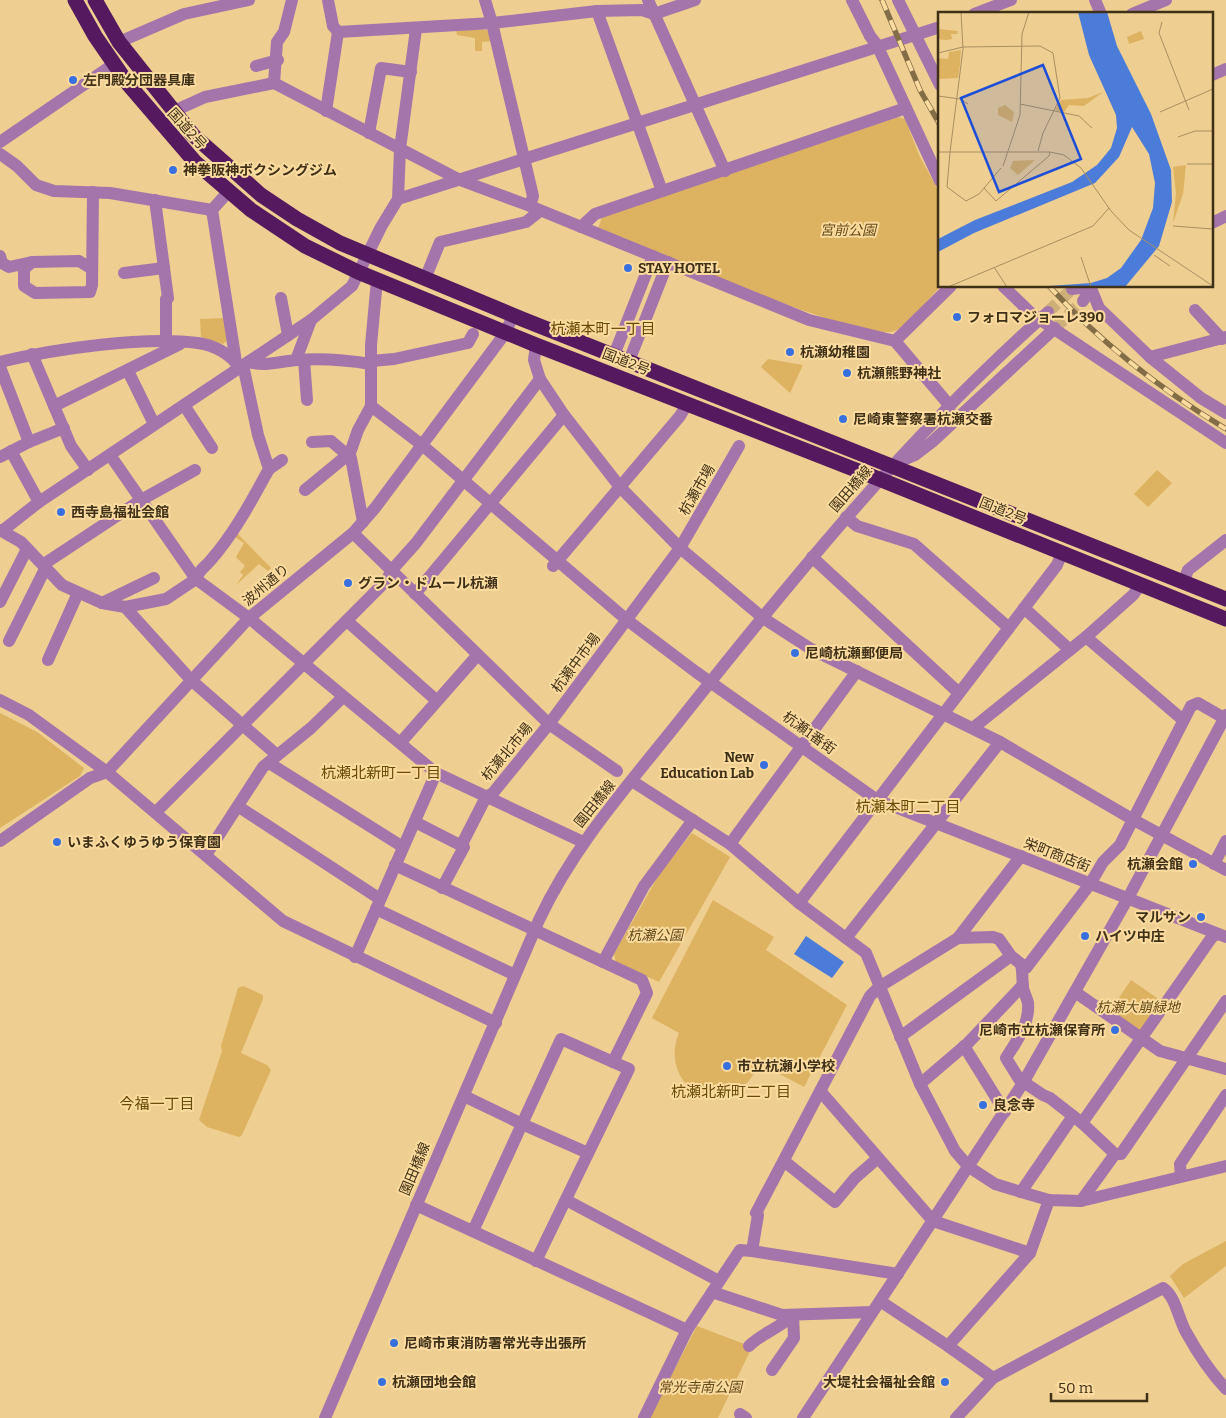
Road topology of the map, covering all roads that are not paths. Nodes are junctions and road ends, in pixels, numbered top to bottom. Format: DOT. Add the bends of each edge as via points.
graph roads {
  1 [pos="75,0"];
  2 [pos="95,0"];
  3 [pos="249,0"];
  4 [pos="292,0"];
  5 [pos="328,0"];
  6 [pos="485,0"];
  7 [pos="648,0"];
  8 [pos="695,0"];
  9 [pos="852,0"];
  10 [pos="898,0"];
  11 [pos="1011,0"];
  12 [pos="1095,0"];
  13 [pos="1166,0"];
  14 [pos="994,3"];
  15 [pos="597,11"];
  16 [pos="978,12"];
  17 [pos="1100,12"];
  18 [pos="1137,12"];
  19 [pos="654,14"];
  20 [pos="492,23"];
  21 [pos="938,28"];
  22 [pos="416,29"];
  23 [pos="338,32"];
  24 [pos="915,36"];
  25 [pos="119,42"];
  26 [pos="877,45"];
  27 [pos="278,60"];
  28 [pos="114,64"];
  29 [pos="256,66"];
  30 [pos="1226,69"];
  31 [pos="410,72"];
  32 [pos="1214,74"];
  33 [pos="938,81"];
  34 [pos="274,83"];
  35 [pos="696,105"];
  36 [pos="906,108"];
  37 [pos="326,111"];
  38 [pos="174,112"];
  39 [pos="636,124"];
  40 [pos="369,132"];
  41 [pos="0,142"];
  42 [pos="400,148"];
  43 [pos="0,154"];
  44 [pos="524,161"];
  45 [pos="725,170"];
  46 [pos="938,177"];
  47 [pos="460,180"];
  48 [pos="93,192"];
  49 [pos="228,192"];
  50 [pos="662,192"];
  51 [pos="155,200"];
  52 [pos="398,200"];
  53 [pos="535,208"];
  54 [pos="212,210"];
  55 [pos="1226,216"];
  56 [pos="1214,222"];
  57 [pos="581,227"];
  58 [pos="0,256"];
  59 [pos="653,256"];
  60 [pos="32,262"];
  61 [pos="668,262"];
  62 [pos="363,264"];
  63 [pos="164,268"];
  64 [pos="92,269"];
  65 [pos="124,273"];
  66 [pos="425,279"];
  67 [pos="377,280"];
  68 [pos="950,288"];
  69 [pos="1005,288"];
  70 [pos="1082,288"];
  71 [pos="1090,288"];
  72 [pos="1091,288"];
  73 [pos="1072,289"];
  74 [pos="281,298"];
  75 [pos="1083,301"];
  76 [pos="1196,310"];
  77 [pos="513,315"];
  78 [pos="1044,316"];
  79 [pos="311,320"];
  80 [pos="1055,328"];
  81 [pos="506,332"];
  82 [pos="473,334"];
  83 [pos="288,335"];
  84 [pos="1224,338"];
  85 [pos="895,341"];
  86 [pos="166,342"];
  87 [pos="182,343"];
  88 [pos="536,345"];
  89 [pos="32,354"];
  90 [pos="614,355"];
  91 [pos="1150,356"];
  92 [pos="300,360"];
  93 [pos="629,361"];
  94 [pos="0,362"];
  95 [pos="371,362"];
  96 [pos="242,364"];
  97 [pos="0,367"];
  98 [pos="128,371"];
  99 [pos="540,379"];
  100 [pos="307,400"];
  101 [pos="687,404"];
  102 [pos="184,405"];
  103 [pos="54,406"];
  104 [pos="371,406"];
  105 [pos="950,406"];
  106 [pos="1226,413"];
  107 [pos="564,415"];
  108 [pos="154,424"];
  109 [pos="64,428"];
  110 [pos="29,442"];
  111 [pos="312,442"];
  112 [pos="1226,443"];
  113 [pos="422,445"];
  114 [pos="739,446"];
  115 [pos="212,448"];
  116 [pos="6,454"];
  117 [pos="110,455"];
  118 [pos="349,455"];
  119 [pos="282,460"];
  120 [pos="892,465"];
  121 [pos="269,469"];
  122 [pos="88,470"];
  123 [pos="195,470"];
  124 [pos="879,479"];
  125 [pos="464,480"];
  126 [pos="620,487"];
  127 [pos="305,490"];
  128 [pos="141,500"];
  129 [pos="39,502"];
  130 [pos="491,504"];
  131 [pos="846,517"];
  132 [pos="363,522"];
  133 [pos="1,530"];
  134 [pos="353,533"];
  135 [pos="1226,540"];
  136 [pos="680,548"];
  137 [pos="27,549"];
  138 [pos="1062,553"];
  139 [pos="812,557"];
  140 [pos="555,563"];
  141 [pos="45,566"];
  142 [pos="391,571"];
  143 [pos="154,578"];
  144 [pos="196,579"];
  145 [pos="1183,583"];
  146 [pos="1140,586"];
  147 [pos="78,593"];
  148 [pos="415,594"];
  149 [pos="1226,600"];
  150 [pos="0,602"];
  151 [pos="102,603"];
  152 [pos="125,607"];
  153 [pos="1024,608"];
  154 [pos="249,618"];
  155 [pos="763,618"];
  156 [pos="1226,619"];
  157 [pos="627,620"];
  158 [pos="347,621"];
  159 [pos="1009,628"];
  160 [pos="1086,637"];
  161 [pos="9,641"];
  162 [pos="1070,650"];
  163 [pos="480,659"];
  164 [pos="48,660"];
  165 [pos="303,664"];
  166 [pos="857,671"];
  167 [pos="192,680"];
  168 [pos="711,681"];
  169 [pos="959,693"];
  170 [pos="343,697"];
  171 [pos="0,700"];
  172 [pos="436,700"];
  173 [pos="944,713"];
  174 [pos="1225,716"];
  175 [pos="1183,720"];
  176 [pos="549,724"];
  177 [pos="242,726"];
  178 [pos="973,728"];
  179 [pos="401,742"];
  180 [pos="1000,742"];
  181 [pos="802,747"];
  182 [pos="273,759"];
  183 [pos="617,771"];
  184 [pos="107,772"];
  185 [pos="436,773"];
  186 [pos="632,781"];
  187 [pos="486,797"];
  188 [pos="877,800"];
  189 [pos="239,807"];
  190 [pos="156,812"];
  191 [pos="1132,819"];
  192 [pos="694,820"];
  193 [pos="415,822"];
  194 [pos="936,824"];
  195 [pos="1161,835"];
  196 [pos="0,841"];
  197 [pos="1226,841"];
  198 [pos="583,842"];
  199 [pos="730,844"];
  200 [pos="463,846"];
  201 [pos="404,847"];
  202 [pos="206,855"];
  203 [pos="1020,856"];
  204 [pos="395,865"];
  205 [pos="1220,867"];
  206 [pos="1090,884"];
  207 [pos="442,888"];
  208 [pos="1128,898"];
  209 [pos="799,902"];
  210 [pos="378,904"];
  211 [pos="534,930"];
  212 [pos="1222,936"];
  213 [pos="846,938"];
  214 [pos="958,938"];
  215 [pos="355,956"];
  216 [pos="1010,956"];
  217 [pos="604,962"];
  218 [pos="1021,964"];
  219 [pos="515,975"];
  220 [pos="1023,984"];
  221 [pos="880,987"];
  222 [pos="1075,992"];
  223 [pos="1226,1001"];
  224 [pos="496,1023"];
  225 [pos="900,1037"];
  226 [pos="1142,1039"];
  227 [pos="964,1046"];
  228 [pos="1186,1059"];
  229 [pos="613,1062"];
  230 [pos="1226,1069"];
  231 [pos="1023,1083"];
  232 [pos="920,1084"];
  233 [pos="821,1092"];
  234 [pos="1226,1095"];
  235 [pos="464,1096"];
  236 [pos="1005,1112"];
  237 [pos="1077,1120"];
  238 [pos="522,1124"];
  239 [pos="588,1153"];
  240 [pos="1115,1154"];
  241 [pos="878,1158"];
  242 [pos="784,1161"];
  243 [pos="1226,1166"];
  244 [pos="969,1167"];
  245 [pos="1181,1176"];
  246 [pos="1021,1192"];
  247 [pos="566,1200"];
  248 [pos="1049,1200"];
  249 [pos="1080,1201"];
  250 [pos="416,1205"];
  251 [pos="933,1221"];
  252 [pos="473,1232"];
  253 [pos="752,1251"];
  254 [pos="1030,1253"];
  255 [pos="536,1261"];
  256 [pos="898,1274"];
  257 [pos="716,1287"];
  258 [pos="880,1300"];
  259 [pos="872,1312"];
  260 [pos="793,1315"];
  261 [pos="687,1330"];
  262 [pos="749,1346"];
  263 [pos="948,1346"];
  264 [pos="772,1370"];
  265 [pos="993,1378"];
  266 [pos="1226,1389"];
  267 [pos="325,1418"];
  268 [pos="644,1418"];
  269 [pos="803,1418"];
  270 [pos="956,1418"];
  1 -- 28 [label="highway, 国道2号"];
  2 -- 25 [label="highway, 国道2号"];
  3 -- 25 [label="street" via="184,14"];
  4 -- 27 [label="street" via="284,32 278,42"];
  5 -- 23 [label="street" via="333,26"];
  6 -- 20 [label="street"];
  7 -- 19 [label="street"];
  8 -- 19 [label="street"];
  9 -- 26 [label="street"];
  10 -- 24 [label="street"];
  11 -- 14 [label="street"];
  12 -- 17 [label="street"];
  13 -- 18 [label="street"];
  14 -- 16 [label="street"];
  15 -- 19 [label="street" via="642,10"];
  15 -- 20 [label="street"];
  15 -- 39 [label="street"];
  19 -- 35 [label="street"];
  20 -- 22 [label="street"];
  20 -- 44 [label="street"];
  21 -- 24 [label="street"];
  22 -- 23 [label="street"];
  22 -- 31 [label="street"];
  23 -- 37 [label="street"];
  24 -- 26 [label="street"];
  24 -- 33 [label="street"];
  25 -- 38 [label="highway, 国道2号"];
  26 -- 35 [label="street"];
  26 -- 36 [label="street"];
  27 -- 29 [label="street"];
  27 -- 34 [label="street"];
  28 -- 41 [label="street"];
  28 -- 49 [label="highway, 国道2号" via="164,128"];
  30 -- 32 [label="street"];
  31 -- 40 [label="street" via="381,68"];
  31 -- 42 [label="street"];
  34 -- 37 [label="street"];
  34 -- 38 [label="street" via="205,97"];
  35 -- 39 [label="street"];
  35 -- 45 [label="street"];
  36 -- 45 [label="street"];
  36 -- 46 [label="street"];
  37 -- 40 [label="street"];
  38 -- 62 [label="highway, 国道2号" via="214,154 261,195"];
  39 -- 44 [label="street"];
  39 -- 50 [label="street"];
  40 -- 42 [label="street"];
  42 -- 47 [label="street"];
  42 -- 52 [label="street"];
  43 -- 48 [label="street" via="36,185 54,191"];
  44 -- 47 [label="street"];
  44 -- 53 [label="street"];
  45 -- 50 [label="street"];
  47 -- 52 [label="street"];
  47 -- 53 [label="street"];
  48 -- 51 [label="street"];
  48 -- 64 [label="street"];
  49 -- 54 [label="street"];
  49 -- 62 [label="highway, 国道2号" via="286,234"];
  50 -- 57 [label="street" via="596,214"];
  51 -- 54 [label="street"];
  51 -- 63 [label="street"];
  52 -- 62 [label="street"];
  53 -- 57 [label="street"];
  53 -- 66 [label="street" via="526,222 440,242"];
  54 -- 96 [label="street"];
  55 -- 56 [label="street"];
  57 -- 59 [label="street"];
  58 -- 60 [label="street" via="2,263 9,267"];
  59 -- 61 [label="street"];
  59 -- 90 [label="street"];
  60 -- 64 [label="street" via="79,261"];
  60 -- 64 [label="street" via="24,269 24,286 35,293 90,292"];
  61 -- 85 [label="street" via="809,320"];
  61 -- 93 [label="street"];
  62 -- 66 [label="highway, 国道2号"];
  62 -- 67 [label="highway, 国道2号"];
  62 -- 79 [label="street" via="352,286"];
  63 -- 65 [label="street"];
  63 -- 86 [label="street" via="168,298"];
  66 -- 77 [label="highway, 国道2号"];
  67 -- 81 [label="highway, 国道2号"];
  67 -- 95 [label="street"];
  68 -- 85 [label="street"];
  69 -- 78 [label="street" via="1027,310"];
  70 -- 73 [label="street"];
  71 -- 75 [label="street"];
  72 -- 91 [label="street" via="1099,308"];
  74 -- 83 [label="street"];
  76 -- 84 [label="street"];
  77 -- 81 [label="street, 波州通り"];
  77 -- 90 [label="highway, 国道2号"];
  78 -- 80 [label="street"];
  78 -- 105 [label="street, 園田橋線"];
  79 -- 83 [label="street"];
  79 -- 92 [label="street"];
  80 -- 112 [label="street"];
  80 -- 120 [label="street" via="932,442 915,456"];
  81 -- 88 [label="highway, 国道2号"];
  81 -- 113 [label="street, 波州通り"];
  82 -- 95 [label="street" via="468,343"];
  83 -- 96 [label="street"];
  84 -- 91 [label="street"];
  85 -- 105 [label="street"];
  86 -- 87 [label="street"];
  86 -- 89 [label="street"];
  87 -- 96 [label="street" via="199,343 224,352"];
  87 -- 98 [label="street"];
  88 -- 99 [label="street" via="534,360"];
  88 -- 101 [label="highway, 国道2号"];
  89 -- 94 [label="street"];
  89 -- 103 [label="street"];
  90 -- 93 [label="highway, 国道2号"];
  91 -- 106 [label="street" via="1201,398"];
  92 -- 95 [label="street"];
  92 -- 96 [label="street" via="261,366"];
  92 -- 100 [label="street"];
  93 -- 120 [label="highway, 国道2号"];
  95 -- 104 [label="street"];
  96 -- 102 [label="street"];
  96 -- 121 [label="street"];
  97 -- 110 [label="street"];
  98 -- 103 [label="street"];
  98 -- 108 [label="street"];
  99 -- 107 [label="street"];
  99 -- 125 [label="street"];
  101 -- 124 [label="highway, 国道2号"];
  101 -- 126 [label="street"];
  102 -- 108 [label="street"];
  102 -- 115 [label="street"];
  103 -- 109 [label="street"];
  104 -- 113 [label="street, 杭瀬1番街"];
  104 -- 118 [label="street"];
  105 -- 120 [label="street, 園田橋線"];
  107 -- 126 [label="street"];
  107 -- 130 [label="street"];
  108 -- 117 [label="street"];
  109 -- 110 [label="street"];
  109 -- 122 [label="street" via="71,446"];
  110 -- 116 [label="street"];
  111 -- 118 [label="street" via="331,441"];
  113 -- 125 [label="street, 杭瀬1番街"];
  113 -- 132 [label="street, 波州通り"];
  114 -- 136 [label="street, 杭瀬市場"];
  116 -- 129 [label="street"];
  117 -- 122 [label="street"];
  117 -- 128 [label="street"];
  118 -- 127 [label="street"];
  118 -- 132 [label="street" via="354,466"];
  119 -- 121 [label="street"];
  120 -- 124 [label="street, 園田橋線"];
  120 -- 145 [label="highway, 国道2号"];
  121 -- 144 [label="street" via="230,533"];
  122 -- 129 [label="street"];
  123 -- 128 [label="street"];
  124 -- 131 [label="street, 園田橋線"];
  124 -- 138 [label="highway, 国道2号"];
  125 -- 130 [label="street, 杭瀬1番街"];
  125 -- 142 [label="street"];
  126 -- 136 [label="street"];
  126 -- 140 [label="street"];
  128 -- 141 [label="street"];
  128 -- 144 [label="street"];
  129 -- 133 [label="street"];
  130 -- 140 [label="street, 杭瀬1番街" via="541,546"];
  130 -- 148 [label="street"];
  131 -- 139 [label="street, 園田橋線"];
  131 -- 159 [label="street" via="857,526 914,544"];
  132 -- 134 [label="street, 波州通り"];
  133 -- 137 [label="street"];
  134 -- 142 [label="street"];
  134 -- 154 [label="street, 波州通り"];
  135 -- 145 [label="street" via="1188,570"];
  136 -- 155 [label="street"];
  136 -- 157 [label="street, 杭瀬市場"];
  137 -- 141 [label="street"];
  137 -- 150 [label="street"];
  138 -- 146 [label="highway, 国道2号"];
  138 -- 153 [label="street" via="1057,565"];
  139 -- 155 [label="street, 園田橋線"];
  139 -- 169 [label="street"];
  140 -- 157 [label="street, 杭瀬1番街"];
  141 -- 147 [label="street" via="62,584"];
  141 -- 161 [label="street"];
  142 -- 148 [label="street"];
  142 -- 158 [label="street" via="387,580"];
  143 -- 151 [label="street"];
  144 -- 152 [label="street" via="166,599"];
  144 -- 154 [label="street"];
  145 -- 149 [label="highway, 国道2号"];
  146 -- 156 [label="highway, 国道2号"];
  146 -- 160 [label="street"];
  147 -- 151 [label="street"];
  147 -- 164 [label="street"];
  148 -- 163 [label="street"];
  151 -- 152 [label="street"];
  152 -- 167 [label="street"];
  153 -- 159 [label="street"];
  153 -- 162 [label="street"];
  154 -- 165 [label="street"];
  154 -- 167 [label="street, 波州通り"];
  155 -- 166 [label="street" via="811,649"];
  155 -- 168 [label="street, 園田橋線"];
  157 -- 168 [label="street, 杭瀬1番街"];
  157 -- 176 [label="street, 杭瀬中市場"];
  158 -- 165 [label="street"];
  158 -- 172 [label="street"];
  159 -- 169 [label="street"];
  160 -- 162 [label="street"];
  160 -- 175 [label="street"];
  162 -- 178 [label="street"];
  163 -- 172 [label="street"];
  163 -- 176 [label="street"];
  165 -- 170 [label="street"];
  165 -- 177 [label="street"];
  166 -- 173 [label="street"];
  166 -- 181 [label="street"];
  167 -- 177 [label="street"];
  167 -- 184 [label="street, 波州通り"];
  168 -- 181 [label="street, 杭瀬1番街"];
  168 -- 186 [label="street, 園田橋線"];
  169 -- 173 [label="street"];
  170 -- 179 [label="street"];
  170 -- 182 [label="street"];
  171 -- 184 [label="street" via="30,715"];
  172 -- 179 [label="street"];
  173 -- 178 [label="street"];
  173 -- 188 [label="street"];
  174 -- 175 [label="street" via="1198,703 1191,706"];
  174 -- 195 [label="street"];
  175 -- 191 [label="street"];
  176 -- 183 [label="street"];
  176 -- 187 [label="street, 杭瀬北市場" via="493,793"];
  177 -- 182 [label="street"];
  177 -- 190 [label="street"];
  178 -- 180 [label="street"];
  179 -- 185 [label="street"];
  180 -- 191 [label="street"];
  180 -- 194 [label="street"];
  181 -- 188 [label="street, 杭瀬1番街"];
  181 -- 199 [label="street"];
  182 -- 189 [label="street" via="263,767"];
  182 -- 201 [label="street"];
  184 -- 190 [label="street"];
  184 -- 196 [label="street, 波州通り" via="90,778"];
  185 -- 187 [label="street"];
  185 -- 193 [label="street"];
  186 -- 192 [label="street"];
  186 -- 198 [label="street, 園田橋線"];
  187 -- 198 [label="street"];
  187 -- 200 [label="street, 杭瀬北市場"];
  188 -- 194 [label="street, 栄町商店街"];
  188 -- 209 [label="street"];
  189 -- 202 [label="street"];
  189 -- 210 [label="street"];
  190 -- 202 [label="street"];
  191 -- 195 [label="street"];
  191 -- 206 [label="street" via="1120,845 1103,862"];
  192 -- 199 [label="street"];
  192 -- 217 [label="street" via="644,886"];
  193 -- 200 [label="street"];
  193 -- 201 [label="street"];
  194 -- 203 [label="street, 栄町商店街"];
  194 -- 213 [label="street"];
  195 -- 205 [label="street"];
  195 -- 208 [label="street"];
  197 -- 205 [label="street"];
  198 -- 211 [label="street, 園田橋線" via="553,890"];
  199 -- 209 [label="street"];
  200 -- 207 [label="street, 杭瀬北市場"];
  201 -- 204 [label="street"];
  202 -- 215 [label="street" via="283,921"];
  203 -- 206 [label="street, 栄町商店街"];
  203 -- 214 [label="street"];
  204 -- 207 [label="street"];
  204 -- 210 [label="street"];
  206 -- 208 [label="street, 栄町商店街"];
  206 -- 218 [label="street" via="1026,968"];
  207 -- 211 [label="street"];
  208 -- 212 [label="street, 栄町商店街"];
  208 -- 222 [label="street"];
  209 -- 213 [label="street"];
  210 -- 215 [label="street"];
  210 -- 219 [label="street"];
  211 -- 217 [label="street"];
  211 -- 219 [label="street, 園田橋線"];
  212 -- 226 [label="street" via="1212,937"];
  213 -- 221 [label="street" via="866,953"];
  214 -- 216 [label="street" via="999,939"];
  214 -- 221 [label="street"];
  215 -- 224 [label="street"];
  216 -- 218 [label="street"];
  216 -- 225 [label="street"];
  217 -- 229 [label="street" via="642,980 647,993"];
  218 -- 220 [label="street"];
  219 -- 224 [label="street, 園田橋線"];
  220 -- 227 [label="street"];
  220 -- 231 [label="street" via="1028,1016 1006,1058"];
  221 -- 225 [label="street"];
  221 -- 233 [label="street" via="870,996"];
  222 -- 226 [label="street"];
  222 -- 231 [label="street"];
  223 -- 228 [label="street"];
  224 -- 235 [label="street, 園田橋線"];
  225 -- 232 [label="street"];
  226 -- 228 [label="street" via="1160,1051"];
  226 -- 237 [label="street"];
  227 -- 232 [label="street"];
  227 -- 236 [label="street"];
  228 -- 230 [label="street"];
  228 -- 240 [label="street" via="1120,1154"];
  229 -- 238 [label="street" via="561,1039"];
  229 -- 239 [label="street" via="628,1069"];
  231 -- 236 [label="street"];
  231 -- 237 [label="street" via="1050,1098"];
  232 -- 244 [label="street" via="955,1151"];
  233 -- 241 [label="street"];
  233 -- 242 [label="street"];
  234 -- 245 [label="street" via="1180,1164"];
  235 -- 238 [label="street"];
  235 -- 250 [label="street, 園田橋線"];
  236 -- 244 [label="street"];
  237 -- 240 [label="street"];
  237 -- 246 [label="street"];
  238 -- 239 [label="street"];
  238 -- 252 [label="street"];
  239 -- 247 [label="street"];
  240 -- 249 [label="street"];
  241 -- 242 [label="street" via="835,1202"];
  241 -- 251 [label="street"];
  242 -- 253 [label="street" via="756,1213"];
  243 -- 245 [label="street"];
  244 -- 246 [label="street" via="995,1184"];
  244 -- 251 [label="street"];
  245 -- 249 [label="street"];
  246 -- 248 [label="street"];
  247 -- 255 [label="street"];
  247 -- 257 [label="street"];
  248 -- 249 [label="street"];
  248 -- 254 [label="street"];
  250 -- 252 [label="street"];
  250 -- 267 [label="street, 園田橋線"];
  251 -- 254 [label="street"];
  251 -- 256 [label="street"];
  252 -- 255 [label="street"];
  253 -- 256 [label="street"];
  253 -- 257 [label="street" via="740,1250"];
  254 -- 263 [label="street"];
  255 -- 261 [label="street"];
  256 -- 258 [label="street"];
  257 -- 260 [label="street" via="782,1315"];
  257 -- 261 [label="street"];
  258 -- 259 [label="street"];
  258 -- 263 [label="street"];
  259 -- 260 [label="street"];
  259 -- 269 [label="street"];
  260 -- 262 [label="street"];
  260 -- 264 [label="street" via="794,1338"];
  261 -- 268 [label="street"];
  263 -- 265 [label="street"];
  265 -- 266 [label="street" via="1163,1288 1169,1292 1185,1330 1205,1363"];
  265 -- 270 [label="street"];
}
